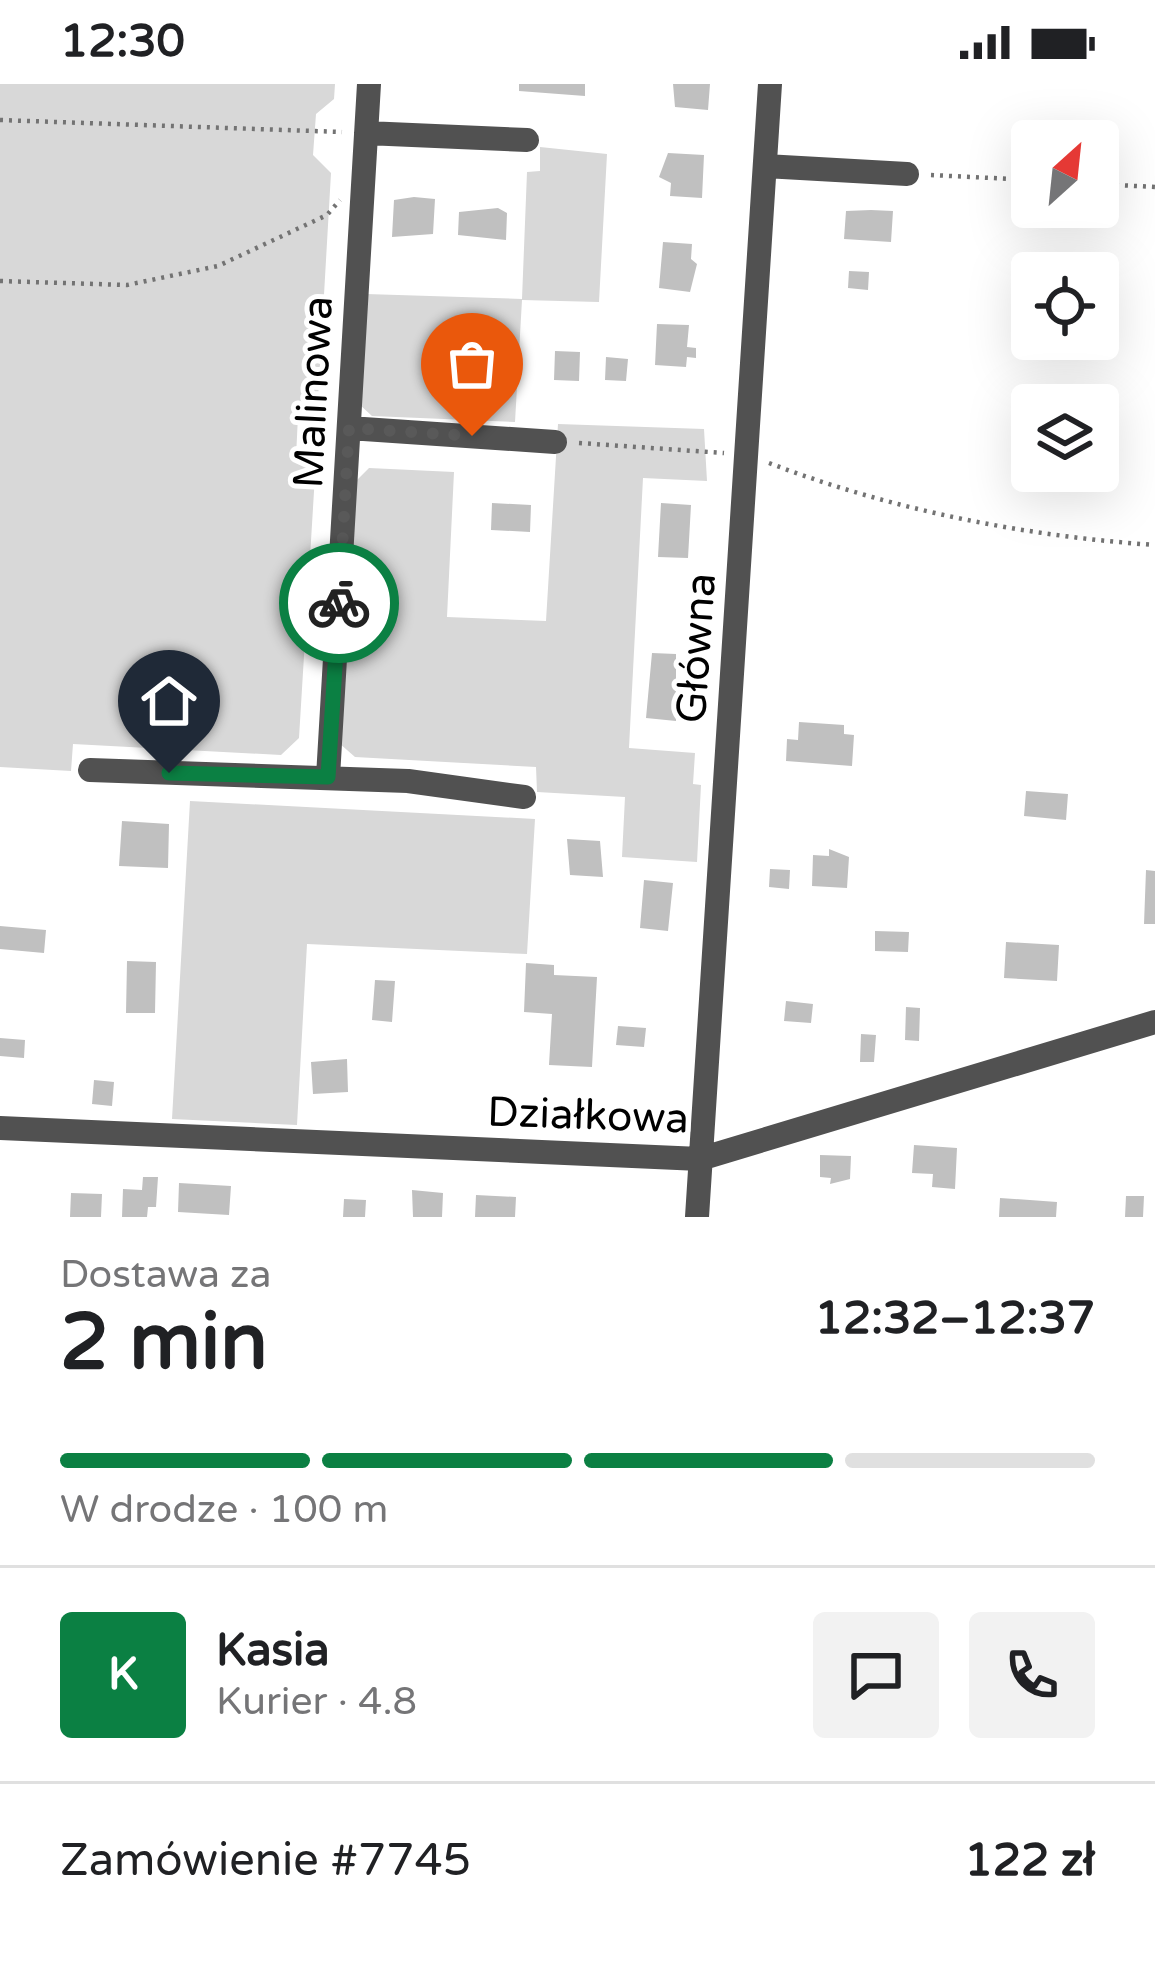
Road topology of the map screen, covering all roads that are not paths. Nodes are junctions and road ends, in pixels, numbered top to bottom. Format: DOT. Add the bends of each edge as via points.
graph roads {
  1 [pos="369,84"];
  2 [pos="770,84"];
  3 [pos="366,133"];
  4 [pos="527,140"];
  5 [pos="765,166"];
  6 [pos="908,174"];
  7 [pos="349,428"];
  8 [pos="555,442"];
  9 [pos="91,770"];
  10 [pos="328,777"];
  11 [pos="524,797"];
  12 [pos="1155,1022"];
  13 [pos="0,1128"];
  14 [pos="700,1159"];
  15 [pos="697,1217"];
  1 -- 3 [label="street, Malinowa"];
  2 -- 5 [label="street, Główna"];
  3 -- 4 [label="street"];
  3 -- 7 [label="street, Malinowa"];
  5 -- 6 [label="street"];
  5 -- 14 [label="street, Główna"];
  7 -- 8 [label="street"];
  7 -- 10 [label="street, Malinowa"];
  9 -- 10 [label="street"];
  10 -- 11 [label="street"];
  12 -- 14 [label="street, Działkowa"];
  13 -- 14 [label="street, Działkowa"];
  14 -- 15 [label="street, Główna"];
}
